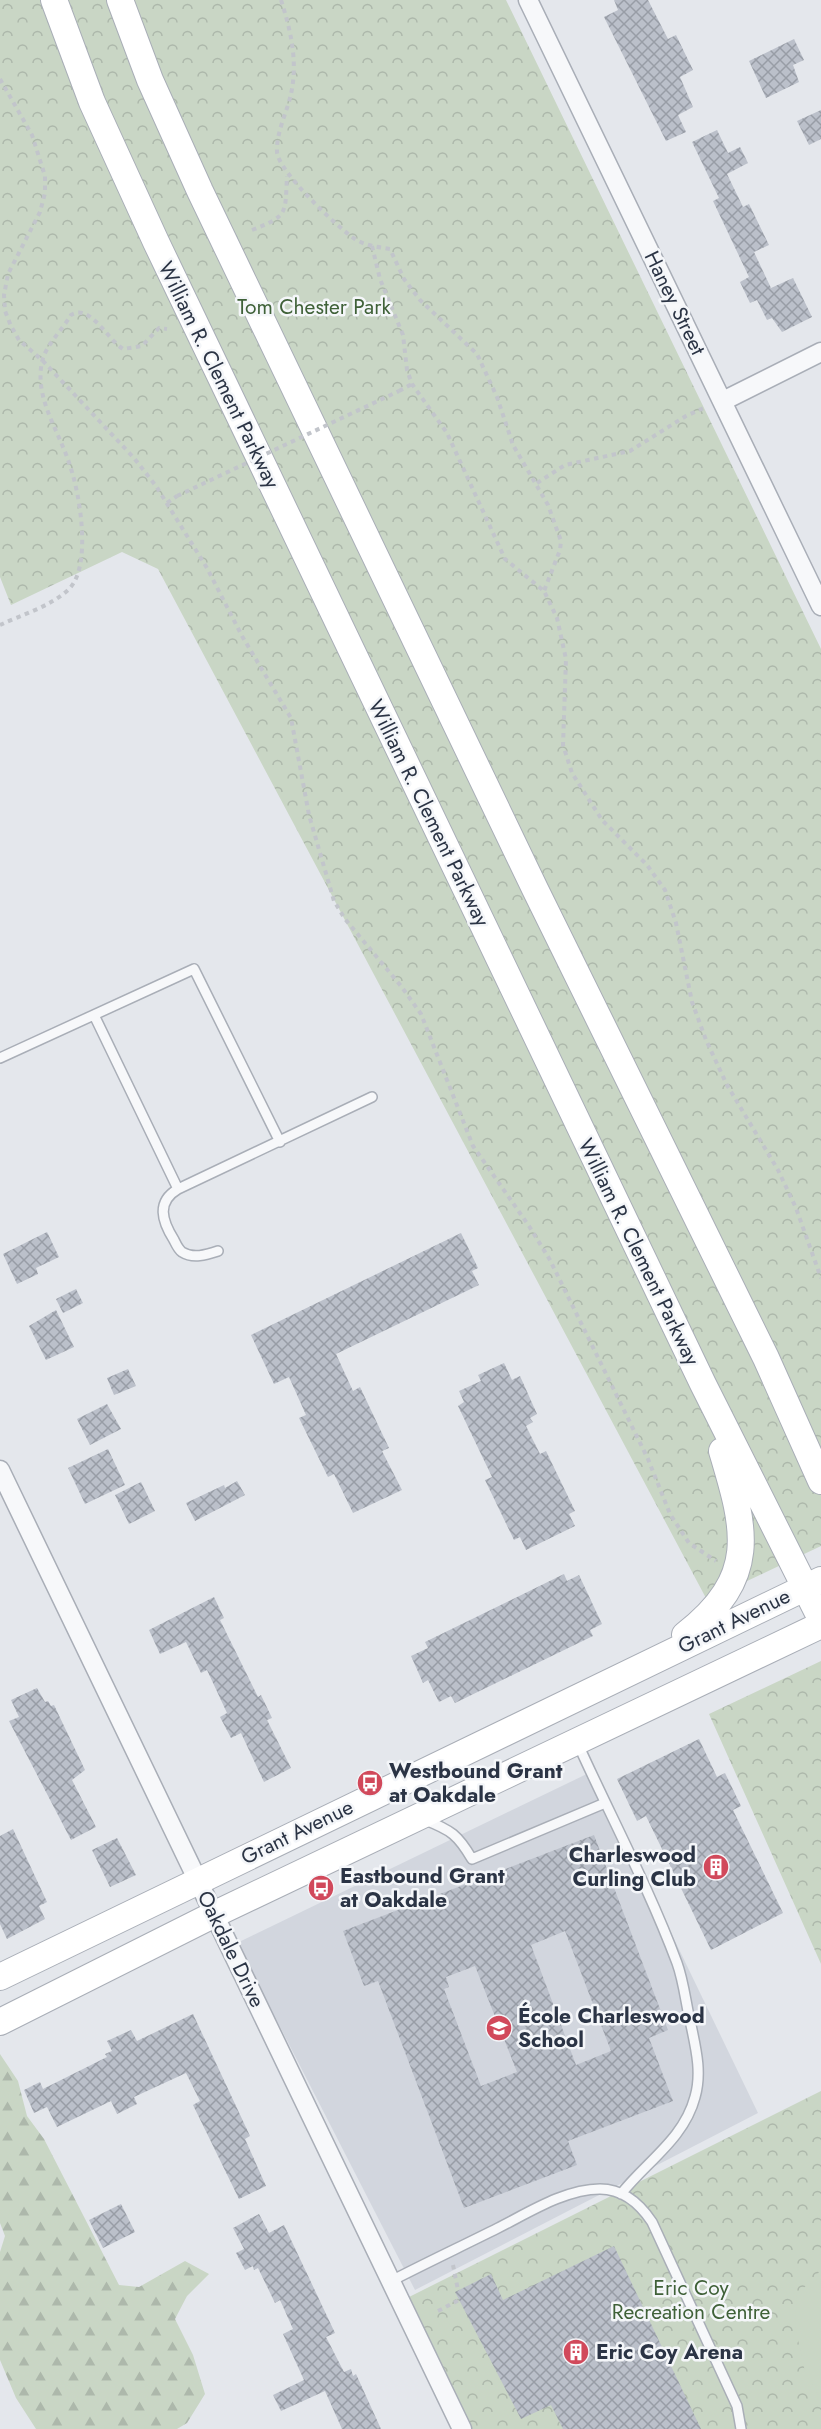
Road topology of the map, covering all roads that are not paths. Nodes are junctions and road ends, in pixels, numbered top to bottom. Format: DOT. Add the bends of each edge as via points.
graph roads {
  1 [pos="54,0"];
  2 [pos="120,0"];
  3 [pos="528,0"];
  4 [pos="821,352"];
  5 [pos="723,400"];
  6 [pos="821,606"];
  7 [pos="94,1015"];
  8 [pos="0,1058"];
  9 [pos="372,1097"];
  10 [pos="280,1142"];
  11 [pos="178,1189"];
  12 [pos="218,1251"];
  13 [pos="766,1358"];
  14 [pos="703,1384"];
  15 [pos="821,1436"];
  16 [pos="0,1470"];
  17 [pos="821,1481"];
  18 [pos="813,1583"];
  19 [pos="821,1619"];
  20 [pos="821,1625"];
  21 [pos="654,1660"];
  22 [pos="577,1742"];
  23 [pos="605,1803"];
  24 [pos="419,1818"];
  25 [pos="197,1881"];
  26 [pos="214,1914"];
  27 [pos="0,1977"];
  28 [pos="0,2022"];
  29 [pos="621,2194"];
  30 [pos="391,2281"];
  31 [pos="462,2429"];
  32 [pos="741,2429"];
  1 -- 14 [label="main road, William R. Clement Parkway" via="88,92 136,200"];
  2 -- 13 [label="main road" via="165,116 200,191 535,889"];
  3 -- 5 [label="street, Haney Street"];
  4 -- 5 [label="street"];
  5 -- 6 [label="street, Haney Street"];
  7 -- 8 [label="lane"];
  7 -- 10 [label="lane" via="194,969"];
  7 -- 11 [label="lane"];
  9 -- 10 [label="lane"];
  10 -- 11 [label="lane"];
  11 -- 12 [label="lane" via="168,1195 162,1209 165,1226 181,1251 194,1256"];
  13 -- 15 [label="main road"];
  13 -- 17 [label="main road"];
  14 -- 18 [label="main road, William R. Clement Parkway"];
  14 -- 21 [label="main road" via="740,1511 739,1554 731,1585 722,1601"];
  16 -- 25 [label="street, Oakdale Drive"];
  18 -- 19 [label="main road, William R. Clement Parkway"];
  18 -- 21 [label="main road, Grant Avenue"];
  20 -- 22 [label="main road, Grant Avenue"];
  21 -- 25 [label="main road, Grant Avenue"];
  22 -- 23 [label="lane"];
  22 -- 24 [label="main road, Grant Avenue"];
  23 -- 24 [label="lane" via="472,1858 448,1829"];
  23 -- 29 [label="lane" via="678,1965 698,2077 695,2097 678,2134"];
  24 -- 26 [label="main road, Grant Avenue"];
  25 -- 26 [label="street, Oakdale Drive"];
  25 -- 27 [label="main road, Grant Avenue"];
  26 -- 28 [label="main road, Grant Avenue"];
  26 -- 30 [label="street, Oakdale Drive"];
  29 -- 30 [label="lane" via="588,2190 548,2203"];
  29 -- 32 [label="lane" via="636,2202 652,2222 737,2406"];
  30 -- 31 [label="street, Oakdale Drive"];
}
